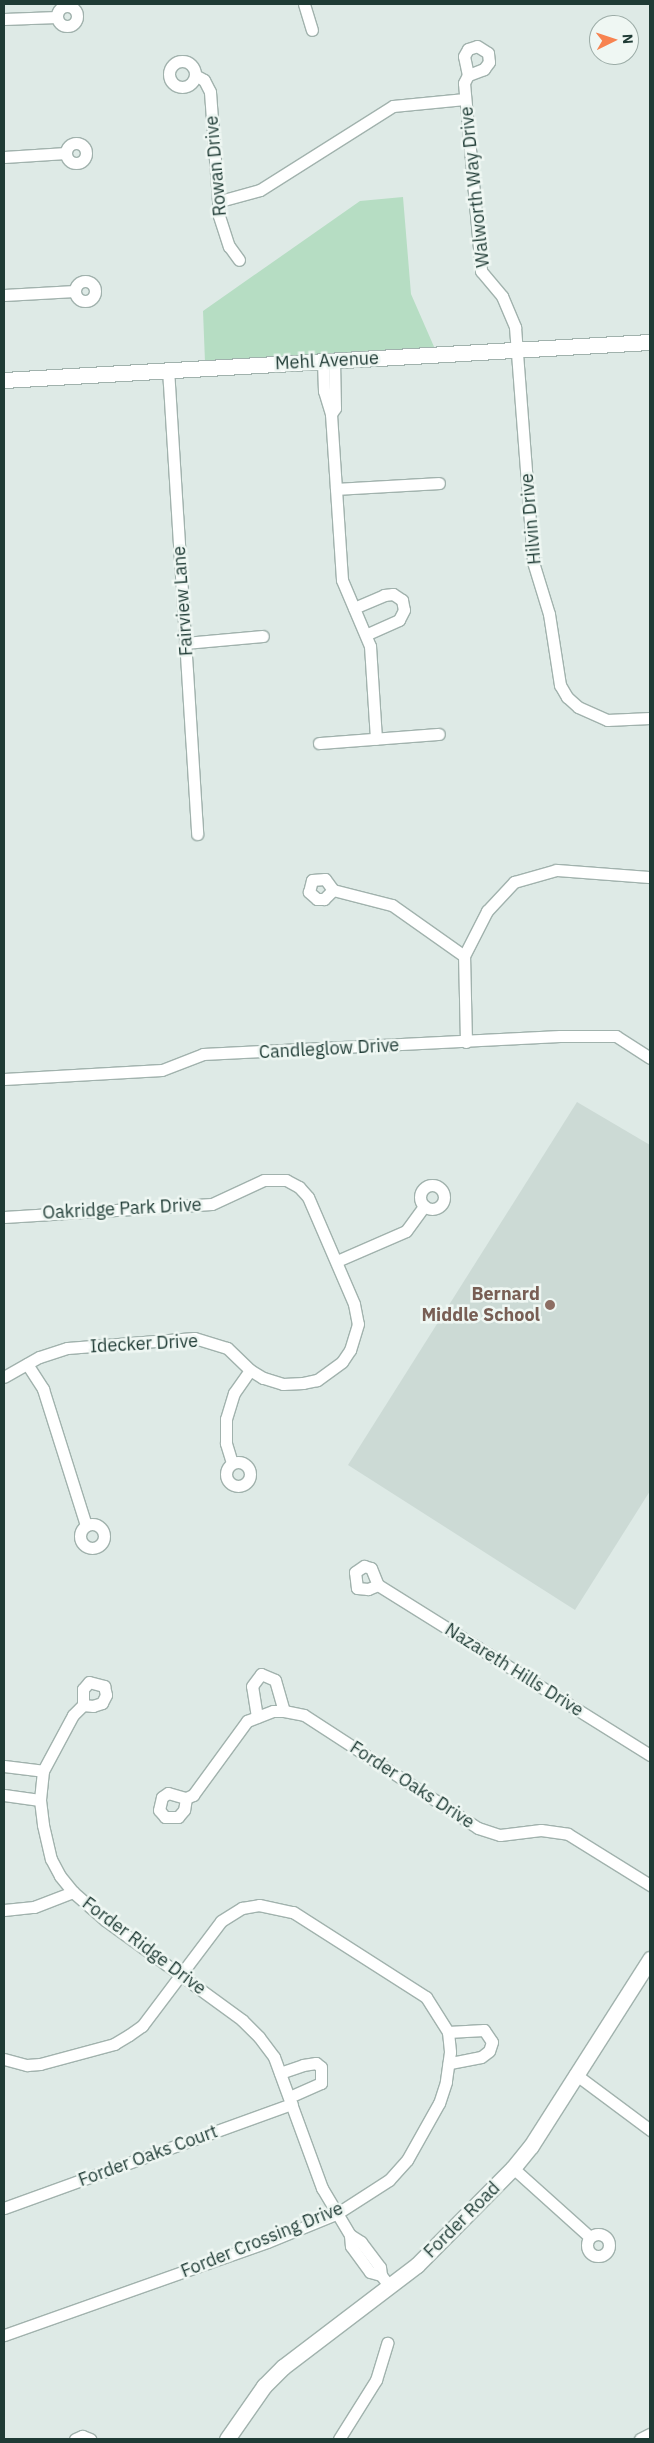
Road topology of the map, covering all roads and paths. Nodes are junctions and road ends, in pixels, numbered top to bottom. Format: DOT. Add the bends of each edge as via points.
graph roads {
  1 [pos="304,4"];
  2 [pos="57,17"];
  3 [pos="4,19"];
  4 [pos="312,30"];
  5 [pos="195,75"];
  6 [pos="468,75"];
  7 [pos="465,99"];
  8 [pos="66,153"];
  9 [pos="4,157"];
  10 [pos="220,201"];
  11 [pos="239,260"];
  12 [pos="74,291"];
  13 [pos="4,295"];
  14 [pos="650,342"];
  15 [pos="518,351"];
  16 [pos="328,362"];
  17 [pos="168,369"];
  18 [pos="4,380"];
  19 [pos="438,483"];
  20 [pos="336,489"];
  21 [pos="354,608"];
  22 [pos="367,634"];
  23 [pos="263,636"];
  24 [pos="185,643"];
  25 [pos="650,718"];
  26 [pos="439,734"];
  27 [pos="376,739"];
  28 [pos="319,743"];
  29 [pos="196,834"];
  30 [pos="650,877"];
  31 [pos="333,890"];
  32 [pos="464,956"];
  33 [pos="466,1042"];
  34 [pos="650,1058"];
  35 [pos="4,1079"];
  36 [pos="424,1206"];
  37 [pos="4,1217"];
  38 [pos="337,1261"];
  39 [pos="27,1364"];
  40 [pos="250,1370"];
  41 [pos="4,1377"];
  42 [pos="232,1463"];
  43 [pos="86,1524"];
  44 [pos="378,1585"];
  45 [pos="83,1704"];
  46 [pos="284,1711"];
  47 [pos="257,1718"];
  48 [pos="650,1755"];
  49 [pos="4,1766"];
  50 [pos="43,1771"];
  51 [pos="4,1795"];
  52 [pos="186,1798"];
  53 [pos="40,1800"];
  54 [pos="650,1885"];
  55 [pos="73,1892"];
  56 [pos="4,1910"];
  57 [pos="650,1959"];
  58 [pos="181,1974"];
  59 [pos="448,2032"];
  60 [pos="4,2059"];
  61 [pos="449,2064"];
  62 [pos="280,2073"];
  63 [pos="575,2074"];
  64 [pos="291,2101"];
  65 [pos="650,2130"];
  66 [pos="513,2168"];
  67 [pos="4,2208"];
  68 [pos="336,2214"];
  69 [pos="590,2237"];
  70 [pos="385,2281"];
  71 [pos="4,2335"];
  72 [pos="388,2343"];
  73 [pos="650,2434"];
  74 [pos="75,2439"];
  75 [pos="90,2439"];
  76 [pos="227,2439"];
  77 [pos="339,2439"];
  78 [pos="640,2439"];
  1 -- 4 [label="street"];
  2 -- 3 [label="street"];
  5 -- 10 [label="street, Rowan Drive" via="204,80 210,92"];
  6 -- 7 [label="street, Walworth Way Drive" via="464,83"];
  7 -- 10 [label="street" via="393,106 260,190"];
  7 -- 15 [label="street, Walworth Way Drive" via="481,272 511,312"];
  8 -- 9 [label="street"];
  10 -- 11 [label="street, Rowan Drive" via="222,232"];
  12 -- 13 [label="street"];
  14 -- 15 [label="main road, Mehl Avenue"];
  15 -- 16 [label="main road, Mehl Avenue"];
  15 -- 25 [label="street, Hilvin Drive" via="532,562 549,614 560,685 578,706 607,720"];
  16 -- 17 [label="main road, Mehl Avenue"];
  16 -- 20 [label="street" via="324,391 331,414"];
  17 -- 18 [label="main road, Mehl Avenue"];
  17 -- 24 [label="street, Fairview Lane"];
  19 -- 20 [label="street"];
  20 -- 21 [label="street" via="342,580"];
  21 -- 22 [label="street"];
  21 -- 22 [label="street" via="384,595 393,594 402,600 404,610 399,620"];
  22 -- 27 [label="street"];
  23 -- 24 [label="street"];
  24 -- 29 [label="street, Fairview Lane"];
  26 -- 27 [label="street"];
  27 -- 28 [label="street"];
  30 -- 32 [label="street" via="556,870 514,882 487,911"];
  31 -- 32 [label="street" via="392,905"];
  32 -- 33 [label="street"];
  33 -- 34 [label="street, Candleglow Drive" via="616,1036"];
  33 -- 35 [label="street, Candleglow Drive" via="203,1054 162,1070"];
  36 -- 38 [label="street" via="406,1231"];
  37 -- 38 [label="street, Oakridge Park Drive" via="212,1204 274,1178 300,1187"];
  38 -- 40 [label="street, Idecker Drive" via="354,1304 358,1324 350,1350 342,1362 317,1380 303,1383 283,1384"];
  39 -- 40 [label="street, Idecker Drive" via="67,1348 194,1338 227,1348"];
  39 -- 41 [label="street, Idecker Drive"];
  39 -- 43 [label="street" via="43,1389"];
  40 -- 42 [label="street" via="234,1393 226,1419 226,1443"];
  44 -- 48 [label="street, Nazareth Hills Drive"];
  45 -- 50 [label="street, Forder Ridge Drive"];
  46 -- 47 [label="street, Forder Oaks Drive"];
  46 -- 47 [label="street" via="275,1680 261,1674 252,1686"];
  46 -- 54 [label="street, Forder Oaks Drive" via="304,1715 478,1828 500,1835 541,1830 568,1834"];
  47 -- 52 [label="street, Forder Oaks Drive" via="247,1721 235,1734"];
  49 -- 50 [label="street"];
  50 -- 53 [label="street, Forder Ridge Drive"];
  51 -- 53 [label="street"];
  53 -- 55 [label="street, Forder Ridge Drive" via="52,1858"];
  55 -- 56 [label="street" via="34,1907"];
  55 -- 58 [label="street, Forder Ridge Drive" via="105,1920"];
  57 -- 63 [label="main road, Forder Road"];
  58 -- 59 [label="street" via="209,1934 231,1914 250,1906 276,1906 293,1912 426,1997"];
  58 -- 60 [label="street" via="142,2026 114,2044 40,2064 27,2065"];
  58 -- 62 [label="street, Forder Ridge Drive" via="248,2026 274,2057"];
  59 -- 61 [label="street, Forder Crossing Drive"];
  59 -- 61 [label="street" via="484,2030 492,2042 489,2051 480,2057"];
  61 -- 68 [label="street, Forder Crossing Drive" via="430,2123 407,2160 389,2180"];
  62 -- 64 [label="street, Forder Ridge Drive"];
  62 -- 64 [label="street" via="316,2063 321,2067 321,2083"];
  63 -- 65 [label="street"];
  63 -- 66 [label="main road, Forder Road" via="531,2146"];
  64 -- 67 [label="street, Forder Oaks Court"];
  64 -- 68 [label="street, Forder Ridge Drive" via="322,2188"];
  66 -- 69 [label="street"];
  66 -- 70 [label="main road, Forder Road" via="457,2229"];
  68 -- 70 [label="street, Forder Ridge Drive" via="380,2267"];
  68 -- 71 [label="street, Forder Crossing Drive" via="267,2242"];
  70 -- 76 [label="main road, Forder Road" via="283,2367 264,2386"];
  72 -- 77 [label="street" via="376,2380"];
  73 -- 78 [label="street"];
  74 -- 75 [label="street" via="82,2436"];
}
